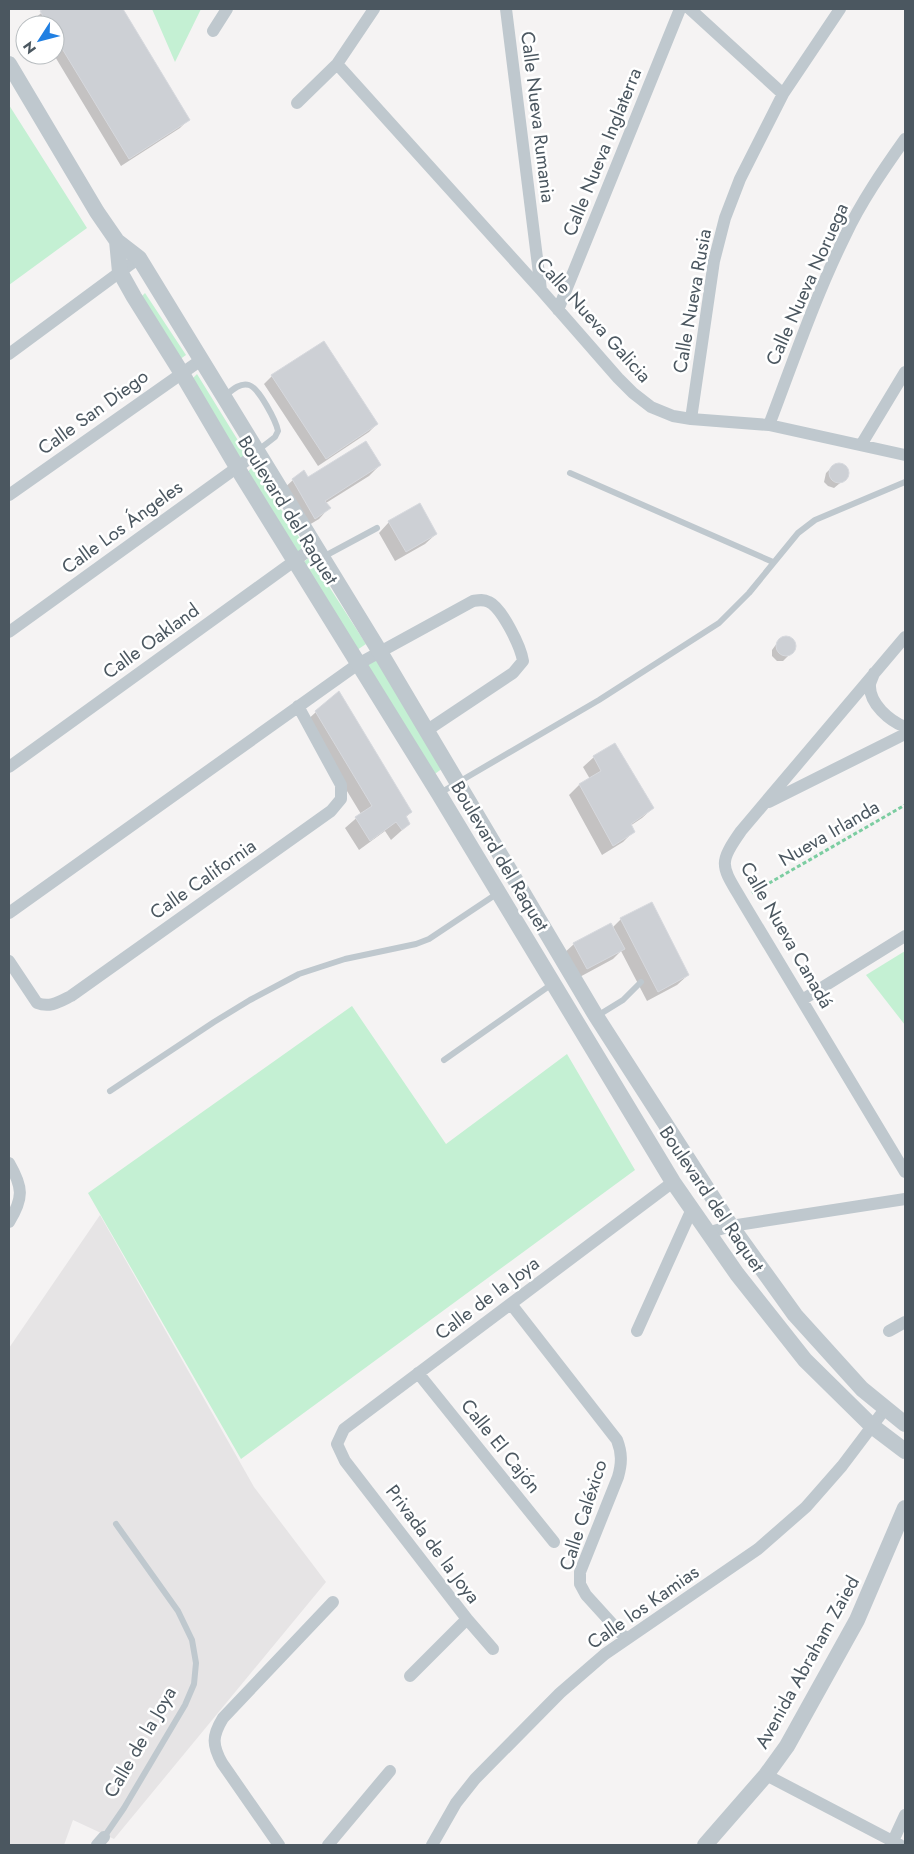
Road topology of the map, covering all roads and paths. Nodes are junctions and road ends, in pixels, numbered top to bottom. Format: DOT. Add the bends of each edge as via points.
graph roads {
  1 [pos="227,9"];
  2 [pos="374,9"];
  3 [pos="506,9"];
  4 [pos="680,9"];
  5 [pos="690,9"];
  6 [pos="840,9"];
  7 [pos="213,31"];
  8 [pos="9,64"];
  9 [pos="337,64"];
  10 [pos="783,94"];
  11 [pos="297,103"];
  12 [pos="905,139"];
  13 [pos="117,241"];
  14 [pos="139,258"];
  15 [pos="120,272"];
  16 [pos="541,290"];
  17 [pos="558,310"];
  18 [pos="9,354"];
  19 [pos="201,360"];
  20 [pos="181,372"];
  21 [pos="905,372"];
  22 [pos="223,397"];
  23 [pos="691,419"];
  24 [pos="769,425"];
  25 [pos="861,445"];
  26 [pos="257,452"];
  27 [pos="905,455"];
  28 [pos="237,468"];
  29 [pos="570,474"];
  30 [pos="905,482"];
  31 [pos="9,495"];
  32 [pos="377,528"];
  33 [pos="319,552"];
  34 [pos="295,559"];
  35 [pos="772,562"];
  36 [pos="9,632"];
  37 [pos="905,637"];
  38 [pos="380,652"];
  39 [pos="358,664"];
  40 [pos="874,672"];
  41 [pos="298,706"];
  42 [pos="905,727"];
  43 [pos="426,731"];
  44 [pos="905,734"];
  45 [pos="9,767"];
  46 [pos="458,783"];
  47 [pos="439,794"];
  48 [pos="765,804"];
  49 [pos="905,805"];
  50 [pos="499,892"];
  51 [pos="741,899"];
  52 [pos="9,913"];
  53 [pos="905,936"];
  54 [pos="9,961"];
  55 [pos="641,982"];
  56 [pos="553,983"];
  57 [pos="802,1000"];
  58 [pos="596,1016"];
  59 [pos="444,1060"];
  60 [pos="110,1091"];
  61 [pos="9,1163"];
  62 [pos="905,1172"];
  63 [pos="673,1182"];
  64 [pos="905,1199"];
  65 [pos="692,1209"];
  66 [pos="9,1222"];
  67 [pos="731,1226"];
  68 [pos="707,1232"];
  69 [pos="511,1304"];
  70 [pos="905,1322"];
  71 [pos="637,1331"];
  72 [pos="889,1331"];
  73 [pos="418,1373"];
  74 [pos="885,1409"];
  75 [pos="905,1424"];
  76 [pos="872,1426"];
  77 [pos="905,1451"];
  78 [pos="340,1452"];
  79 [pos="905,1508"];
  80 [pos="116,1524"];
  81 [pos="554,1542"];
  82 [pos="333,1602"];
  83 [pos="467,1619"];
  84 [pos="626,1639"];
  85 [pos="493,1649"];
  86 [pos="410,1676"];
  87 [pos="390,1771"];
  88 [pos="766,1774"];
  89 [pos="905,1815"];
  90 [pos="101,1841"];
  91 [pos="896,1843"];
  92 [pos="279,1845"];
  93 [pos="328,1845"];
  94 [pos="432,1845"];
  95 [pos="705,1845"];
  1 -- 7 [label="street"];
  2 -- 9 [label="street"];
  3 -- 16 [label="street, Calle Nueva Rumania"];
  4 -- 17 [label="street, Calle Nueva Inglaterra"];
  5 -- 10 [label="street"];
  6 -- 10 [label="street, Calle Nueva Rusia"];
  8 -- 13 [label="street, Boulevard del Raquet" via="67,164"];
  9 -- 11 [label="street"];
  9 -- 16 [label="street, Calle Nueva Galicia"];
  10 -- 23 [label="street, Calle Nueva Rusia" via="740,180 726,218 714,261"];
  12 -- 24 [label="street, Calle Nueva Noruega" via="874,184 845,236"];
  13 -- 14 [label="street, Boulevard del Raquet"];
  13 -- 15 [label="street, Boulevard del Raquet"];
  14 -- 15 [label="street"];
  14 -- 19 [label="street, Boulevard del Raquet"];
  15 -- 18 [label="street"];
  15 -- 20 [label="street, Boulevard del Raquet"];
  16 -- 17 [label="street, Calle Nueva Galicia"];
  17 -- 23 [label="street, Calle Nueva Galicia" via="633,393 651,407"];
  19 -- 20 [label="street, Calle San Diego"];
  19 -- 22 [label="street, Boulevard del Raquet"];
  20 -- 28 [label="street, Boulevard del Raquet"];
  20 -- 31 [label="street, Calle San Diego"];
  21 -- 25 [label="street"];
  22 -- 26 [label="street, Boulevard del Raquet"];
  22 -- 26 [label="lane" via="237,386 248,385 264,401 278,431"];
  23 -- 24 [label="street, Calle Nueva Galicia"];
  24 -- 25 [label="street, Calle Nueva Galicia"];
  25 -- 27 [label="street, Calle Nueva Galicia"];
  26 -- 28 [label="street, Calle Los Ángeles"];
  26 -- 33 [label="street, Boulevard del Raquet"];
  28 -- 34 [label="street, Boulevard del Raquet"];
  28 -- 36 [label="street, Calle Los Ángeles"];
  29 -- 35 [label="lane"];
  30 -- 35 [label="lane" via="815,520 798,533"];
  32 -- 33 [label="lane"];
  33 -- 34 [label="street, Calle Oakland"];
  33 -- 38 [label="street, Boulevard del Raquet"];
  34 -- 39 [label="street, Boulevard del Raquet"];
  34 -- 45 [label="street, Calle Oakland"];
  35 -- 46 [label="lane" via="734,610 707,631 599,700"];
  37 -- 40 [label="street, Calle Nueva Canadá"];
  38 -- 39 [label="street"];
  38 -- 43 [label="street, Boulevard del Raquet"];
  38 -- 43 [label="street" via="473,601 490,602 512,631 522,651 523,661 518,668"];
  39 -- 41 [label="street"];
  39 -- 47 [label="street, Boulevard del Raquet"];
  40 -- 42 [label="street" via="870,685 874,699 884,714"];
  40 -- 48 [label="street, Calle Nueva Canadá"];
  41 -- 52 [label="street"];
  41 -- 54 [label="street, Calle California" via="341,785 341,798 331,811 58,1003 43,1006 37,1003"];
  43 -- 46 [label="street, Boulevard del Raquet"];
  44 -- 48 [label="street"];
  46 -- 47 [label="lane"];
  46 -- 58 [label="street, Boulevard del Raquet"];
  47 -- 50 [label="street, Boulevard del Raquet"];
  48 -- 51 [label="street, Calle Nueva Canadá" via="741,831 724,862"];
  49 -- 51 [label="path, Nueva Irlanda"];
  50 -- 56 [label="street, Boulevard del Raquet"];
  50 -- 60 [label="lane" via="416,944 345,959 299,974 214,1022"];
  51 -- 57 [label="street, Calle Nueva Canadá"];
  53 -- 57 [label="street"];
  55 -- 58 [label="lane" via="623,1000"];
  56 -- 59 [label="lane"];
  56 -- 63 [label="street, Boulevard del Raquet"];
  57 -- 62 [label="street, Calle Nueva Canadá"];
  58 -- 67 [label="street, Boulevard del Raquet"];
  61 -- 66 [label="street" via="18,1178 20,1200"];
  63 -- 65 [label="street, Boulevard del Raquet"];
  63 -- 69 [label="street, Calle de la Joya"];
  64 -- 67 [label="street"];
  65 -- 68 [label="street, Boulevard del Raquet"];
  65 -- 71 [label="street"];
  67 -- 68 [label="street"];
  67 -- 74 [label="street, Boulevard del Raquet" via="795,1315 862,1389"];
  68 -- 76 [label="street, Boulevard del Raquet" via="806,1360"];
  69 -- 73 [label="street, Calle de la Joya"];
  69 -- 84 [label="street, Calle Caléxico" via="617,1440 622,1451 618,1477 580,1572 580,1584"];
  70 -- 72 [label="street"];
  73 -- 78 [label="street, Calle de la Joya" via="344,1429 337,1444"];
  73 -- 81 [label="street, Calle El Cajón"];
  74 -- 75 [label="street, Boulevard del Raquet"];
  74 -- 76 [label="street, Calle los Kamias"];
  76 -- 77 [label="street, Boulevard del Raquet"];
  76 -- 84 [label="street, Calle los Kamias" via="806,1507 758,1549"];
  78 -- 83 [label="street, Privada de la Joya"];
  79 -- 88 [label="street, Avenida Abraham Zaied" via="857,1620 787,1746"];
  80 -- 90 [label="lane, Calle de la Joya" via="178,1611 192,1640 196,1663 194,1684 185,1705"];
  82 -- 92 [label="street" via="223,1718 216,1730 215,1750 222,1763"];
  83 -- 85 [label="street"];
  83 -- 86 [label="street, Privada de la Joya"];
  84 -- 94 [label="street, Calle los Kamias" via="560,1693 475,1779 456,1803"];
  87 -- 93 [label="street"];
  88 -- 91 [label="street"];
  88 -- 95 [label="street, Avenida Abraham Zaied"];
  89 -- 91 [label="street"];
}
